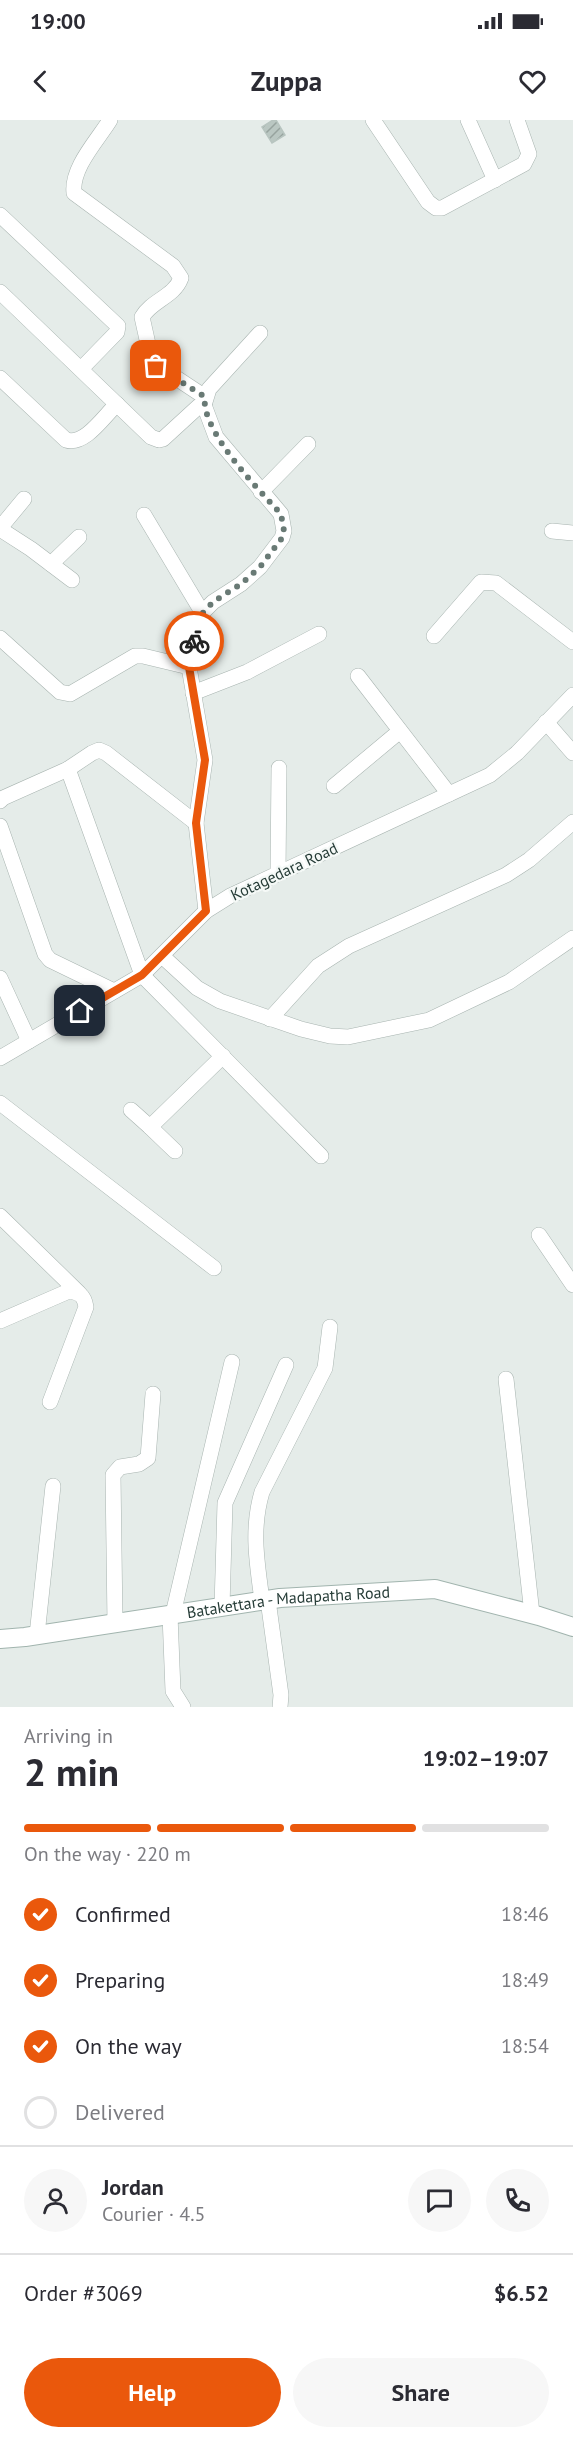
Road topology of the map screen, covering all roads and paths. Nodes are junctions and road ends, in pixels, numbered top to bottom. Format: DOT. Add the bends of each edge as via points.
graph roads {
  1 [pos="110,120"];
  2 [pos="373,120"];
  3 [pos="468,120"];
  4 [pos="518,120"];
  5 [pos="495,180"];
  6 [pos="0,215"];
  7 [pos="0,292"];
  8 [pos="260,333"];
  9 [pos="81,369"];
  10 [pos="0,378"];
  11 [pos="204,401"];
  12 [pos="117,404"];
  13 [pos="308,444"];
  14 [pos="261,492"];
  15 [pos="24,499"];
  16 [pos="144,515"];
  17 [pos="0,529"];
  18 [pos="552,531"];
  19 [pos="573,533"];
  20 [pos="79,537"];
  21 [pos="51,564"];
  22 [pos="72,580"];
  23 [pos="202,612"];
  24 [pos="319,634"];
  25 [pos="435,636"];
  26 [pos="0,638"];
  27 [pos="573,642"];
  28 [pos="189,667"];
  29 [pos="358,676"];
  30 [pos="193,693"];
  31 [pos="573,695"];
  32 [pos="546,722"];
  33 [pos="400,731"];
  34 [pos="573,753"];
  35 [pos="279,768"];
  36 [pos="68,770"];
  37 [pos="334,786"];
  38 [pos="449,794"];
  39 [pos="0,801"];
  40 [pos="573,822"];
  41 [pos="196,823"];
  42 [pos="0,826"];
  43 [pos="278,874"];
  44 [pos="206,911"];
  45 [pos="573,938"];
  46 [pos="162,956"];
  47 [pos="142,975"];
  48 [pos="0,978"];
  49 [pos="114,991"];
  50 [pos="270,1018"];
  51 [pos="29,1041"];
  52 [pos="223,1056"];
  53 [pos="0,1058"];
  54 [pos="0,1103"];
  55 [pos="131,1110"];
  56 [pos="150,1127"];
  57 [pos="176,1151"];
  58 [pos="321,1156"];
  59 [pos="0,1216"];
  60 [pos="539,1235"];
  61 [pos="214,1268"];
  62 [pos="573,1285"];
  63 [pos="80,1293"];
  64 [pos="0,1321"];
  65 [pos="330,1327"];
  66 [pos="232,1362"];
  67 [pos="286,1365"];
  68 [pos="506,1379"];
  69 [pos="153,1394"];
  70 [pos="50,1402"];
  71 [pos="53,1486"];
  72 [pos="265,1600"];
  73 [pos="222,1607"];
  74 [pos="532,1614"];
  75 [pos="171,1615"];
  76 [pos="115,1623"];
  77 [pos="573,1627"];
  78 [pos="37,1635"];
  79 [pos="0,1639"];
  80 [pos="183,1707"];
  81 [pos="280,1707"];
  1 -- 11 [label="street" via="78,170 74,193 178,273 181,278 173,291 142,316 152,362"];
  2 -- 5 [label="street" via="432,207 442,208"];
  3 -- 5 [label="street"];
  4 -- 5 [label="street" via="529,154 524,164"];
  6 -- 9 [label="street" via="118,326 117,332"];
  7 -- 9 [label="street"];
  8 -- 11 [label="street" via="209,389"];
  9 -- 12 [label="street"];
  10 -- 12 [label="street" via="66,440 73,442"];
  11 -- 12 [label="street" via="159,440 150,437"];
  11 -- 14 [label="street" via="216,437"];
  13 -- 14 [label="street"];
  14 -- 23 [label="street" via="281,514 282,538 260,567"];
  15 -- 17 [label="street"];
  16 -- 23 [label="street"];
  17 -- 21 [label="street"];
  18 -- 19 [label="street"];
  20 -- 21 [label="street"];
  21 -- 22 [label="street"];
  23 -- 28 [label="street"];
  24 -- 30 [label="street" via="247,672"];
  25 -- 27 [label="street" via="486,580 496,583"];
  26 -- 28 [label="street" via="66,694 135,656"];
  28 -- 30 [label="street"];
  29 -- 33 [label="street"];
  30 -- 41 [label="street" via="205,760"];
  31 -- 32 [label="street, Kotagedara Road"];
  32 -- 34 [label="street"];
  32 -- 38 [label="street, Kotagedara Road" via="518,753 490,775"];
  33 -- 37 [label="street"];
  33 -- 38 [label="street"];
  35 -- 43 [label="street"];
  36 -- 39 [label="street"];
  36 -- 41 [label="street" via="99,750"];
  36 -- 47 [label="street"];
  38 -- 43 [label="street, Kotagedara Road"];
  40 -- 50 [label="street" via="506,875 349,946 310,974"];
  41 -- 44 [label="street"];
  42 -- 49 [label="street" via="45,954"];
  43 -- 44 [label="street, Kotagedara Road"];
  44 -- 46 [label="street, Kotagedara Road"];
  45 -- 50 [label="street" via="509,982 429,1020 348,1037 301,1029"];
  46 -- 47 [label="street, Kotagedara Road"];
  46 -- 50 [label="street" via="209,995"];
  47 -- 49 [label="street, Kotagedara Road"];
  47 -- 52 [label="street"];
  48 -- 51 [label="street"];
  49 -- 51 [label="street, Kotagedara Road"];
  51 -- 53 [label="street, Kotagedara Road"];
  52 -- 56 [label="street"];
  52 -- 58 [label="street"];
  54 -- 61 [label="street"];
  55 -- 56 [label="street"];
  56 -- 57 [label="street"];
  59 -- 63 [label="street"];
  60 -- 62 [label="street"];
  63 -- 64 [label="street" via="69,1291"];
  63 -- 70 [label="street" via="86,1307"];
  65 -- 72 [label="street" via="325,1368 257,1509 254,1539"];
  66 -- 75 [label="street"];
  67 -- 73 [label="street" via="225,1503"];
  68 -- 74 [label="street"];
  69 -- 76 [label="street" via="148,1458 120,1467 113,1475"];
  71 -- 78 [label="street"];
  72 -- 73 [label="street, Batakettara - Madapatha Road"];
  72 -- 74 [label="street, Batakettara - Madapatha Road" via="435,1589"];
  72 -- 81 [label="street"];
  73 -- 75 [label="street, Batakettara - Madapatha Road"];
  74 -- 77 [label="street, Batakettara - Madapatha Road"];
  75 -- 76 [label="street, Batakettara - Madapatha Road"];
  75 -- 80 [label="street" via="172,1691"];
  76 -- 78 [label="street, Batakettara - Madapatha Road"];
  78 -- 79 [label="street, Batakettara - Madapatha Road"];
}
